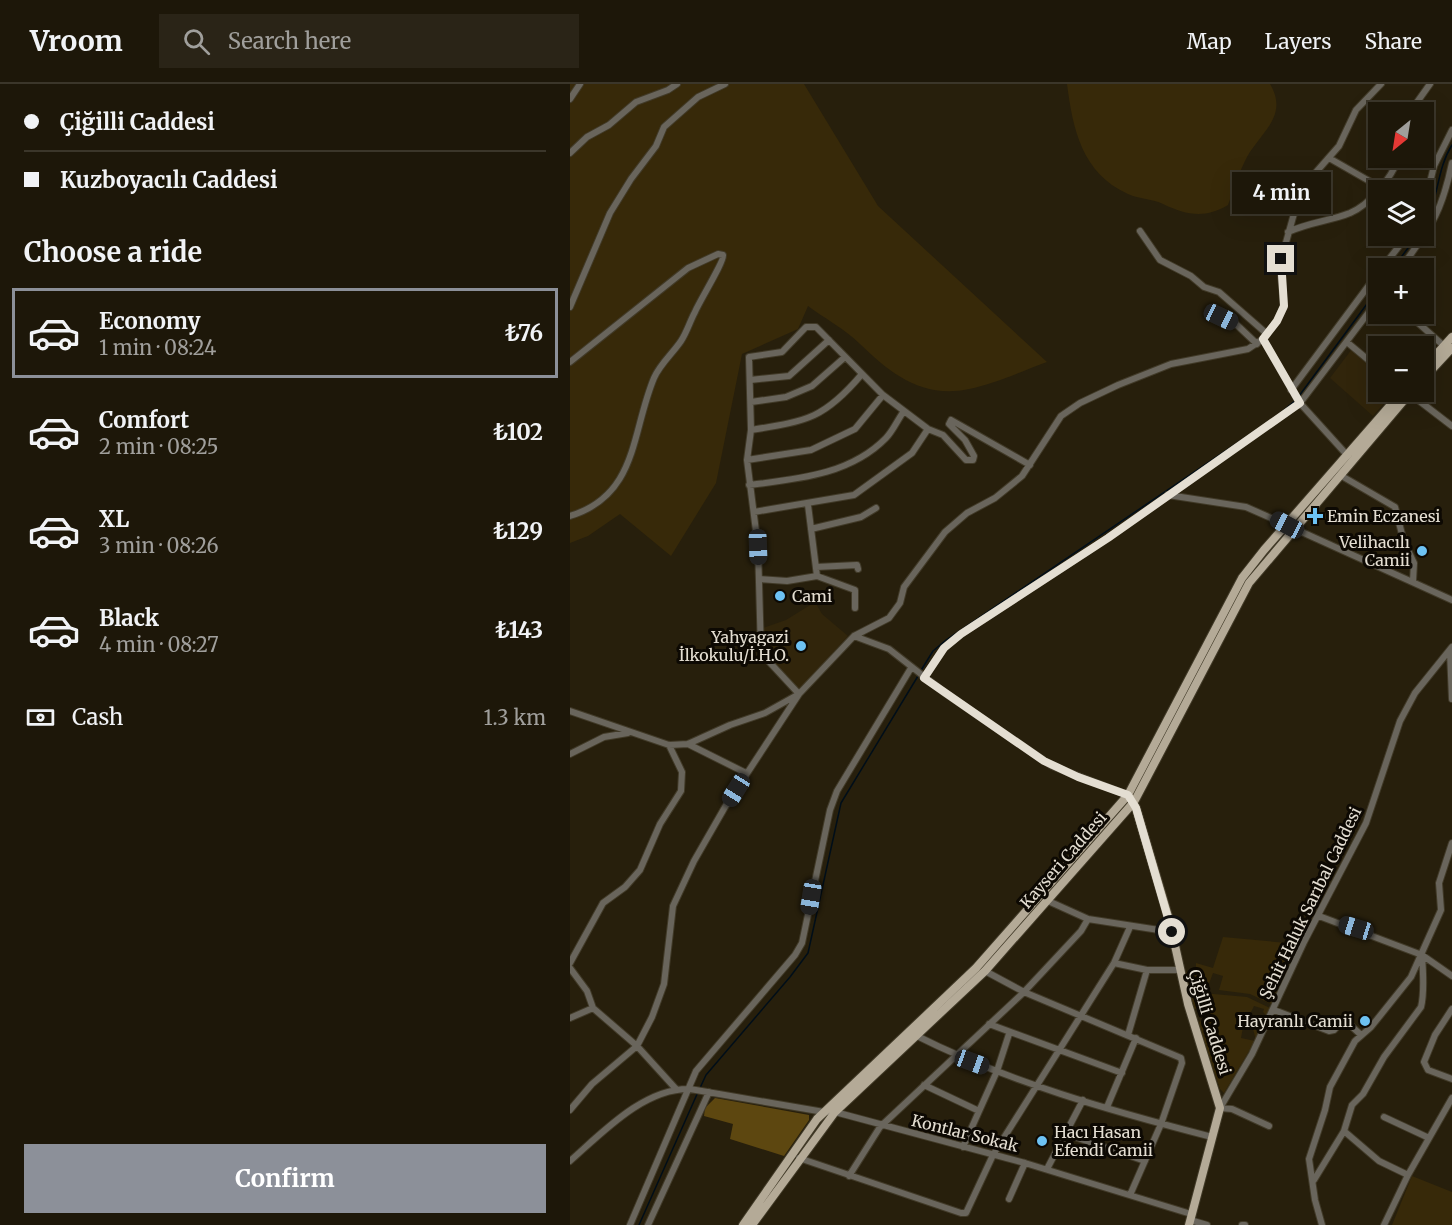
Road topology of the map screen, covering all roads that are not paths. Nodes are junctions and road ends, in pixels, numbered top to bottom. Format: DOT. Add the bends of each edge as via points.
graph roads {
  1 [pos="580,84"];
  2 [pos="677,84"];
  3 [pos="725,84"];
  4 [pos="1381,84"];
  5 [pos="1430,84"];
  6 [pos="570,99"];
  7 [pos="1417,102"];
  8 [pos="1452,130"];
  9 [pos="570,153"];
  10 [pos="1329,158"];
  11 [pos="1452,163"];
  12 [pos="1368,180"];
  13 [pos="1431,180"];
  14 [pos="1368,200"];
  15 [pos="1434,217"];
  16 [pos="1140,231"];
  17 [pos="1288,232"];
  18 [pos="1399,246"];
  19 [pos="1390,258"];
  20 [pos="1368,287"];
  21 [pos="570,307"];
  22 [pos="1209,312"];
  23 [pos="1368,314"];
  24 [pos="1419,324"];
  25 [pos="1452,337"];
  26 [pos="1262,339"];
  27 [pos="829,340"];
  28 [pos="1348,342"];
  29 [pos="1448,347"];
  30 [pos="845,357"];
  31 [pos="1368,359"];
  32 [pos="1434,359"];
  33 [pos="570,362"];
  34 [pos="1434,365"];
  35 [pos="862,374"];
  36 [pos="750,380"];
  37 [pos="1292,391"];
  38 [pos="883,395"];
  39 [pos="751,402"];
  40 [pos="1300,402"];
  41 [pos="1397,402"];
  42 [pos="1399,402"];
  43 [pos="1420,402"];
  44 [pos="904,411"];
  45 [pos="1452,426"];
  46 [pos="928,429"];
  47 [pos="751,430"];
  48 [pos="1347,455"];
  49 [pos="747,460"];
  50 [pos="1030,465"];
  51 [pos="1340,475"];
  52 [pos="749,484"];
  53 [pos="1168,495"];
  54 [pos="808,505"];
  55 [pos="876,508"];
  56 [pos="754,512"];
  57 [pos="570,516"];
  58 [pos="1290,526"];
  59 [pos="811,529"];
  60 [pos="816,567"];
  61 [pos="858,570"];
  62 [pos="817,576"];
  63 [pos="759,579"];
  64 [pos="1413,581"];
  65 [pos="1452,600"];
  66 [pos="855,608"];
  67 [pos="854,636"];
  68 [pos="1451,649"];
  69 [pos="911,668"];
  70 [pos="923,678"];
  71 [pos="799,694"];
  72 [pos="1452,699"];
  73 [pos="570,711"];
  74 [pos="629,732"];
  75 [pos="688,744"];
  76 [pos="669,745"];
  77 [pos="570,754"];
  78 [pos="746,773"];
  79 [pos="1131,799"];
  80 [pos="1452,843"];
  81 [pos="1046,900"];
  82 [pos="1319,916"];
  83 [pos="1088,919"];
  84 [pos="1130,927"];
  85 [pos="1172,932"];
  86 [pos="1422,955"];
  87 [pos="570,963"];
  88 [pos="1114,963"];
  89 [pos="570,968"];
  90 [pos="1147,970"];
  91 [pos="1180,970"];
  92 [pos="985,971"];
  93 [pos="1452,976"];
  94 [pos="1024,992"];
  95 [pos="593,1008"];
  96 [pos="1452,1009"];
  97 [pos="1274,1010"];
  98 [pos="1081,1016"];
  99 [pos="570,1018"];
  100 [pos="989,1024"];
  101 [pos="1009,1034"];
  102 [pos="915,1035"];
  103 [pos="1128,1035"];
  104 [pos="1361,1035"];
  105 [pos="1136,1038"];
  106 [pos="637,1046"];
  107 [pos="1059,1051"];
  108 [pos="956,1055"];
  109 [pos="997,1071"];
  110 [pos="1122,1072"];
  111 [pos="1452,1079"];
  112 [pos="1038,1084"];
  113 [pos="924,1085"];
  114 [pos="676,1089"];
  115 [pos="690,1089"];
  116 [pos="709,1092"];
  117 [pos="1452,1098"];
  118 [pos="1083,1100"];
  119 [pos="1107,1107"];
  120 [pos="1220,1108"];
  121 [pos="570,1110"];
  122 [pos="979,1111"];
  123 [pos="824,1112"];
  124 [pos="835,1112"];
  125 [pos="1384,1117"];
  126 [pos="1161,1124"];
  127 [pos="882,1125"];
  128 [pos="1269,1126"];
  129 [pos="1344,1131"];
  130 [pos="1066,1134"];
  131 [pos="1212,1137"];
  132 [pos="1429,1138"];
  133 [pos="963,1147"];
  134 [pos="993,1155"];
  135 [pos="799,1158"];
  136 [pos="570,1161"];
  137 [pos="1145,1161"];
  138 [pos="1025,1162"];
  139 [pos="1047,1169"];
  140 [pos="1408,1174"];
  141 [pos="849,1176"];
  142 [pos="1314,1180"];
  143 [pos="1130,1195"];
  144 [pos="1009,1199"];
  145 [pos="1190,1220"];
  146 [pos="630,1225"];
  147 [pos="648,1225"];
  148 [pos="743,1225"];
  149 [pos="752,1225"];
  150 [pos="1207,1225"];
  151 [pos="1322,1225"];
  152 [pos="1384,1225"];
  1 -- 6 [label="street"];
  2 -- 9 [label="street" via="636,102"];
  3 -- 21 [label="street" via="699,97 664,127 656,146 610,213"];
  4 -- 10 [label="street" via="1358,106"];
  5 -- 7 [label="street"];
  8 -- 13 [label="street"];
  10 -- 12 [label="street"];
  10 -- 17 [label="street" via="1310,179"];
  11 -- 15 [label="street" via="1445,197"];
  14 -- 17 [label="street" via="1352,212"];
  16 -- 26 [label="street" via="1160,260 1219,292"];
  17 -- 26 [label="street" via="1280,264 1284,306"];
  18 -- 19 [label="street"];
  20 -- 37 [label="street"];
  22 -- 26 [label="street"];
  23 -- 28 [label="street"];
  24 -- 29 [label="street"];
  25 -- 29 [label="main road"];
  26 -- 37 [label="street"];
  26 -- 50 [label="street" via="1248,349 1171,364 1080,403 1061,416"];
  27 -- 30 [label="street"];
  27 -- 36 [label="street" via="789,376"];
  27 -- 36 [label="street" via="816,327 806,327 782,352 749,357"];
  28 -- 31 [label="street"];
  28 -- 40 [label="street"];
  29 -- 32 [label="main road"];
  29 -- 34 [label="main road"];
  30 -- 35 [label="street"];
  30 -- 39 [label="street" via="812,386 786,397"];
  33 -- 57 [label="street" via="688,268 723,255 682,340 655,375 626,469 615,488 600,503"];
  35 -- 38 [label="street"];
  35 -- 47 [label="street" via="841,399 806,421"];
  36 -- 39 [label="street"];
  37 -- 40 [label="street"];
  38 -- 44 [label="street"];
  38 -- 49 [label="street" via="855,429 811,450"];
  39 -- 47 [label="street"];
  40 -- 48 [label="street"];
  40 -- 53 [label="street"];
  41 -- 48 [label="main road, Kayseri Caddesi"];
  42 -- 51 [label="main road, Kayseri Caddesi"];
  43 -- 45 [label="street"];
  44 -- 46 [label="street"];
  44 -- 52 [label="street" via="886,438 853,462 812,477"];
  46 -- 50 [label="street" via="943,435 964,459 972,460 974,456 965,440 949,424 953,419"];
  46 -- 54 [label="street" via="912,453 854,495"];
  47 -- 49 [label="street"];
  48 -- 58 [label="main road, Kayseri Caddesi"];
  49 -- 52 [label="street"];
  50 -- 67 [label="street" via="995,498 967,513 945,532 904,587 900,603 889,618"];
  51 -- 58 [label="main road, Kayseri Caddesi"];
  51 -- 64 [label="street" via="1395,507 1414,563"];
  52 -- 56 [label="street"];
  53 -- 58 [label="street" via="1246,507"];
  53 -- 70 [label="street" via="961,634 944,648"];
  54 -- 56 [label="street"];
  54 -- 59 [label="street"];
  55 -- 59 [label="street" via="861,517"];
  56 -- 63 [label="street"];
  58 -- 64 [label="street"];
  58 -- 79 [label="main road, Kayseri Caddesi" via="1264,550 1237,587"];
  59 -- 60 [label="street"];
  60 -- 61 [label="street" via="857,565"];
  60 -- 62 [label="street"];
  62 -- 63 [label="street" via="787,581"];
  62 -- 66 [label="street" via="855,590"];
  63 -- 71 [label="street" via="760,653"];
  64 -- 65 [label="street"];
  67 -- 69 [label="street" via="889,649"];
  67 -- 71 [label="street"];
  68 -- 72 [label="street"];
  68 -- 82 [label="street, Şehit Haluk Sarıbal Caddesi" via="1420,686 1400,721 1366,824"];
  69 -- 70 [label="street"];
  69 -- 115 [label="street" via="837,791 802,943 696,1071"];
  70 -- 79 [label="street" via="1052,766"];
  71 -- 75 [label="street" via="765,713"];
  71 -- 78 [label="street"];
  73 -- 74 [label="street"];
  74 -- 76 [label="street"];
  74 -- 77 [label="street" via="604,737"];
  75 -- 76 [label="street"];
  75 -- 78 [label="street"];
  76 -- 87 [label="street" via="682,772 681,791 660,824 640,870 603,903"];
  78 -- 106 [label="street" via="694,861 673,906 664,984"];
  79 -- 81 [label="main road, Kayseri Caddesi"];
  79 -- 85 [label="main road, Çiğilli Caddesi"];
  79 -- 123 [label="main road, Kayseri Caddesi" via="976,968"];
  80 -- 86 [label="street" via="1439,883 1441,910"];
  81 -- 83 [label="street"];
  81 -- 92 [label="main road, Kayseri Caddesi"];
  82 -- 86 [label="street"];
  82 -- 97 [label="street, Şehit Haluk Sarıbal Caddesi"];
  83 -- 84 [label="street"];
  83 -- 94 [label="street"];
  84 -- 85 [label="street"];
  84 -- 88 [label="street"];
  85 -- 91 [label="main road, Çiğilli Caddesi"];
  86 -- 93 [label="street"];
  86 -- 104 [label="street" via="1391,1004"];
  86 -- 129 [label="street" via="1421,1007 1352,1105"];
  88 -- 90 [label="street"];
  88 -- 98 [label="street"];
  89 -- 95 [label="street" via="587,991"];
  90 -- 91 [label="street"];
  90 -- 103 [label="street"];
  91 -- 120 [label="main road, Çiğilli Caddesi"];
  92 -- 94 [label="street"];
  92 -- 102 [label="main road, Kayseri Caddesi"];
  94 -- 98 [label="street"];
  94 -- 100 [label="street"];
  95 -- 99 [label="street"];
  95 -- 106 [label="street"];
  96 -- 111 [label="street" via="1424,1062 1428,1070"];
  97 -- 104 [label="street" via="1329,1031 1347,1022"];
  97 -- 120 [label="street, Şehit Haluk Sarıbal Caddesi"];
  98 -- 103 [label="street"];
  98 -- 107 [label="street"];
  100 -- 101 [label="street"];
  100 -- 108 [label="street"];
  101 -- 107 [label="street"];
  101 -- 109 [label="street"];
  102 -- 108 [label="street"];
  102 -- 124 [label="main road, Kayseri Caddesi"];
  103 -- 105 [label="street"];
  104 -- 142 [label="street" via="1330,1087 1309,1159"];
  105 -- 110 [label="street"];
  105 -- 126 [label="street" via="1182,1059"];
  106 -- 114 [label="street"];
  106 -- 121 [label="street" via="592,1084"];
  107 -- 110 [label="street"];
  107 -- 112 [label="street"];
  108 -- 109 [label="street"];
  108 -- 113 [label="street"];
  109 -- 112 [label="street"];
  109 -- 122 [label="street"];
  110 -- 119 [label="street"];
  112 -- 118 [label="street"];
  112 -- 134 [label="street"];
  113 -- 122 [label="street"];
  113 -- 127 [label="street"];
  114 -- 115 [label="street, Kontlar Sokak"];
  114 -- 136 [label="street" via="622,1117"];
  115 -- 116 [label="street, Kontlar Sokak"];
  115 -- 146 [label="street"];
  116 -- 123 [label="street, Kontlar Sokak"];
  116 -- 147 [label="street"];
  117 -- 132 [label="street"];
  118 -- 119 [label="street"];
  118 -- 130 [label="street"];
  119 -- 126 [label="street"];
  120 -- 128 [label="street" via="1232,1109"];
  120 -- 131 [label="main road"];
  122 -- 133 [label="street"];
  123 -- 124 [label="street, Kontlar Sokak"];
  123 -- 148 [label="main road, Kayseri Caddesi"];
  124 -- 127 [label="street, Kontlar Sokak"];
  124 -- 135 [label="main road, Kayseri Caddesi"];
  125 -- 132 [label="street"];
  126 -- 131 [label="street"];
  126 -- 137 [label="street"];
  127 -- 133 [label="street, Kontlar Sokak"];
  127 -- 141 [label="street"];
  129 -- 140 [label="street" via="1379,1161"];
  129 -- 142 [label="street"];
  130 -- 137 [label="street"];
  130 -- 139 [label="street"];
  131 -- 145 [label="main road"];
  132 -- 140 [label="street"];
  133 -- 134 [label="street, Kontlar Sokak"];
  134 -- 138 [label="street, Kontlar Sokak"];
  134 -- 141 [label="street" via="964,1214"];
  135 -- 141 [label="street"];
  135 -- 149 [label="main road, Kayseri Caddesi"];
  137 -- 143 [label="street"];
  138 -- 139 [label="street, Kontlar Sokak"];
  138 -- 144 [label="street"];
  139 -- 143 [label="street, Kontlar Sokak"];
  140 -- 152 [label="street"];
  142 -- 151 [label="street"];
  143 -- 145 [label="street, Kontlar Sokak"];
  145 -- 150 [label="street, Kontlar Sokak"];
}
